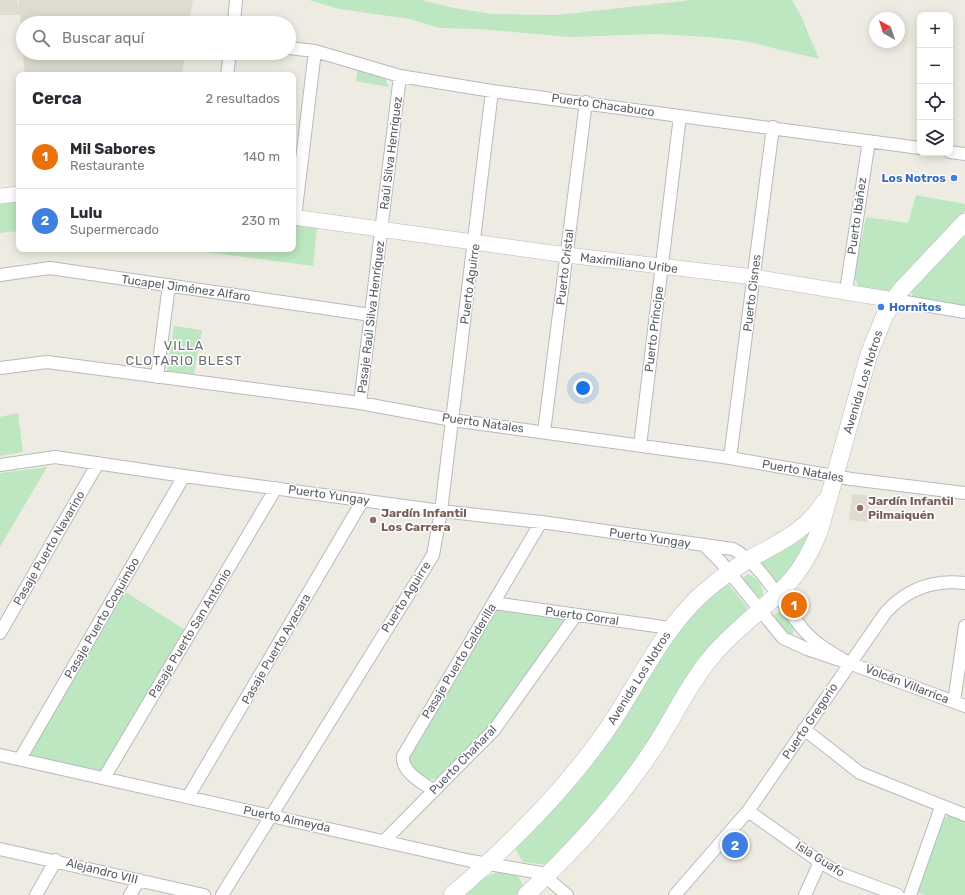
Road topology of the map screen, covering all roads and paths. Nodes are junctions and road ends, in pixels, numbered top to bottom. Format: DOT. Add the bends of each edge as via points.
graph roads {
  1 [pos="236,0"];
  2 [pos="235,16"];
  3 [pos="296,49"];
  4 [pos="315,51"];
  5 [pos="229,60"];
  6 [pos="227,72"];
  7 [pos="400,76"];
  8 [pos="492,91"];
  9 [pos="586,102"];
  10 [pos="680,116"];
  11 [pos="773,127"];
  12 [pos="868,141"];
  13 [pos="917,148"];
  14 [pos="953,152"];
  15 [pos="965,154"];
  16 [pos="16,194"];
  17 [pos="0,196"];
  18 [pos="296,201"];
  19 [pos="296,217"];
  20 [pos="965,222"];
  21 [pos="382,230"];
  22 [pos="475,243"];
  23 [pos="567,255"];
  24 [pos="662,267"];
  25 [pos="0,275"];
  26 [pos="754,277"];
  27 [pos="169,285"];
  28 [pos="846,291"];
  29 [pos="894,300"];
  30 [pos="965,312"];
  31 [pos="371,315"];
  32 [pos="0,368"];
  33 [pos="157,377"];
  34 [pos="360,403"];
  35 [pos="452,420"];
  36 [pos="544,432"];
  37 [pos="640,446"];
  38 [pos="730,458"];
  39 [pos="98,463"];
  40 [pos="0,465"];
  41 [pos="184,476"];
  42 [pos="835,476"];
  43 [pos="276,488"];
  44 [pos="965,492"];
  45 [pos="363,500"];
  46 [pos="441,511"];
  47 [pos="541,522"];
  48 [pos="705,546"];
  49 [pos="748,560"];
  50 [pos="729,572"];
  51 [pos="965,583"];
  52 [pos="777,594"];
  53 [pos="494,603"];
  54 [pos="759,610"];
  55 [pos="576,615"];
  56 [pos="965,626"];
  57 [pos="670,628"];
  58 [pos="0,633"];
  59 [pos="849,663"];
  60 [pos="960,704"];
  61 [pos="804,729"];
  62 [pos="0,755"];
  63 [pos="20,759"];
  64 [pos="104,778"];
  65 [pos="434,791"];
  66 [pos="188,797"];
  67 [pos="941,807"];
  68 [pos="748,811"];
  69 [pos="965,815"];
  70 [pos="272,816"];
  71 [pos="384,841"];
  72 [pos="0,849"];
  73 [pos="56,860"];
  74 [pos="820,862"];
  75 [pos="488,863"];
  76 [pos="546,877"];
  77 [pos="139,880"];
  78 [pos="36,895"];
  79 [pos="130,895"];
  80 [pos="204,895"];
  81 [pos="222,895"];
  82 [pos="452,895"];
  83 [pos="526,895"];
  84 [pos="567,895"];
  85 [pos="675,895"];
  86 [pos="806,895"];
  87 [pos="898,895"];
  88 [pos="910,895"];
  1 -- 2 [label="street"];
  3 -- 4 [label="street, Puerto Chacabuco"];
  4 -- 7 [label="street, Puerto Chacabuco"];
  4 -- 18 [label="street"];
  5 -- 6 [label="street"];
  7 -- 8 [label="street, Puerto Chacabuco"];
  7 -- 21 [label="street, Raúl Silva Henríquez"];
  8 -- 9 [label="street, Puerto Chacabuco"];
  8 -- 22 [label="street, Puerto Aguirre"];
  9 -- 10 [label="street, Puerto Chacabuco"];
  9 -- 23 [label="street, Puerto Cristal"];
  10 -- 11 [label="street, Puerto Chacabuco"];
  10 -- 24 [label="street, Puerto Príncipe"];
  11 -- 12 [label="street, Puerto Chacabuco"];
  11 -- 26 [label="street, Puerto Cisnes"];
  12 -- 13 [label="street, Puerto Chacabuco"];
  12 -- 28 [label="street, Puerto Ibáñez"];
  14 -- 15 [label="street"];
  16 -- 17 [label="street"];
  19 -- 21 [label="street, Maximiliano Uribe"];
  20 -- 29 [label="main road, Avenida Los Notros"];
  21 -- 22 [label="street, Maximiliano Uribe"];
  21 -- 31 [label="street, Pasaje Raúl Silva Henríquez"];
  22 -- 23 [label="street, Maximiliano Uribe"];
  22 -- 35 [label="street, Puerto Aguirre"];
  23 -- 24 [label="street, Maximiliano Uribe"];
  23 -- 36 [label="street, Puerto Cristal"];
  24 -- 26 [label="street, Maximiliano Uribe"];
  24 -- 37 [label="street, Puerto Príncipe"];
  25 -- 27 [label="street, Tucapel Jiménez Alfaro" via="50,268"];
  26 -- 28 [label="street, Maximiliano Uribe"];
  26 -- 38 [label="street, Puerto Cisnes"];
  27 -- 31 [label="street, Tucapel Jiménez Alfaro"];
  27 -- 33 [label="street"];
  28 -- 29 [label="street, Maximiliano Uribe"];
  29 -- 30 [label="street, Maximiliano Uribe"];
  29 -- 42 [label="main road, Avenida Los Notros" via="869,354"];
  31 -- 34 [label="street, Pasaje Raúl Silva Henríquez"];
  32 -- 33 [label="street, Puerto Natales" via="47,362"];
  33 -- 34 [label="street, Puerto Natales"];
  34 -- 35 [label="street, Puerto Natales"];
  35 -- 36 [label="street, Puerto Natales"];
  35 -- 46 [label="street, Puerto Aguirre"];
  36 -- 37 [label="street, Puerto Natales"];
  37 -- 38 [label="street, Puerto Natales"];
  38 -- 42 [label="street, Puerto Natales"];
  39 -- 40 [label="street, Puerto Yungay" via="55,457"];
  39 -- 41 [label="street, Puerto Yungay"];
  39 -- 58 [label="street, Pasaje Puerto Navarino"];
  41 -- 43 [label="street, Puerto Yungay"];
  41 -- 63 [label="street, Pasaje Puerto Coquimbo"];
  42 -- 44 [label="street, Puerto Natales"];
  42 -- 49 [label="main road, Avenida Los Notros" via="825,499 813,517 791,536"];
  42 -- 52 [label="main road, Avenida Los Notros" via="813,546 799,570"];
  43 -- 45 [label="street, Puerto Yungay"];
  43 -- 64 [label="street, Pasaje Puerto San Antonio"];
  45 -- 46 [label="street, Puerto Yungay"];
  45 -- 66 [label="street, Pasaje Puerto Ayacara"];
  46 -- 47 [label="street, Puerto Yungay"];
  46 -- 70 [label="street, Puerto Aguirre" via="433,555"];
  47 -- 48 [label="street, Puerto Yungay"];
  47 -- 53 [label="street, Pasaje Puerto Calderilla"];
  48 -- 49 [label="street, Puerto Yungay" via="734,549"];
  48 -- 50 [label="street, Puerto Yungay"];
  49 -- 50 [label="main road, Avenida Los Notros"];
  49 -- 52 [label="street, Volcán Villarrica"];
  50 -- 54 [label="street, Volcán Villarrica"];
  50 -- 57 [label="main road, Avenida Los Notros" via="691,605"];
  51 -- 59 [label="street, Puerto Gregorio" via="932,583 907,594 886,612"];
  52 -- 54 [label="main road, Avenida Los Notros"];
  52 -- 59 [label="street, Volcán Villarrica" via="803,630 829,652"];
  53 -- 55 [label="street, Puerto Corral"];
  53 -- 65 [label="street, Pasaje Puerto Calderilla" via="402,756 406,770"];
  54 -- 59 [label="street, Volcán Villarrica" via="783,638"];
  54 -- 76 [label="main road, Avenida Los Notros" via="703,667 634,776 602,816"];
  55 -- 57 [label="street, Puerto Corral"];
  55 -- 65 [label="street, Puerto Chañaral" via="494,730"];
  56 -- 60 [label="street"];
  57 -- 75 [label="main road, Avenida Los Notros" via="612,722 582,763 548,803"];
  59 -- 60 [label="street, Volcán Villarrica"];
  59 -- 61 [label="street, Puerto Gregorio"];
  61 -- 67 [label="street" via="860,773"];
  61 -- 68 [label="street, Puerto Gregorio"];
  62 -- 63 [label="street, Puerto Almeyda"];
  63 -- 64 [label="street, Puerto Almeyda"];
  64 -- 66 [label="street, Puerto Almeyda"];
  65 -- 71 [label="street, Puerto Chañaral"];
  66 -- 70 [label="street, Puerto Almeyda"];
  67 -- 69 [label="street"];
  67 -- 88 [label="street"];
  68 -- 74 [label="street, Isla Guafo"];
  68 -- 85 [label="street, Puerto Gregorio"];
  70 -- 71 [label="street, Puerto Almeyda"];
  70 -- 81 [label="street, Puerto Aguirre"];
  71 -- 75 [label="street, Puerto Almeyda"];
  72 -- 73 [label="street, Alejandro VIII"];
  73 -- 77 [label="street, Alejandro VIII"];
  73 -- 78 [label="street"];
  74 -- 86 [label="street"];
  74 -- 87 [label="street, Isla Guafo" via="841,874"];
  75 -- 76 [label="street, Puerto Almeyda" via="533,871"];
  75 -- 82 [label="main road, Avenida Los Notros"];
  76 -- 83 [label="main road, Avenida Los Notros"];
  76 -- 84 [label="street, Puerto Almeyda"];
  77 -- 79 [label="street"];
  77 -- 80 [label="street, Alejandro VIII"];
}
